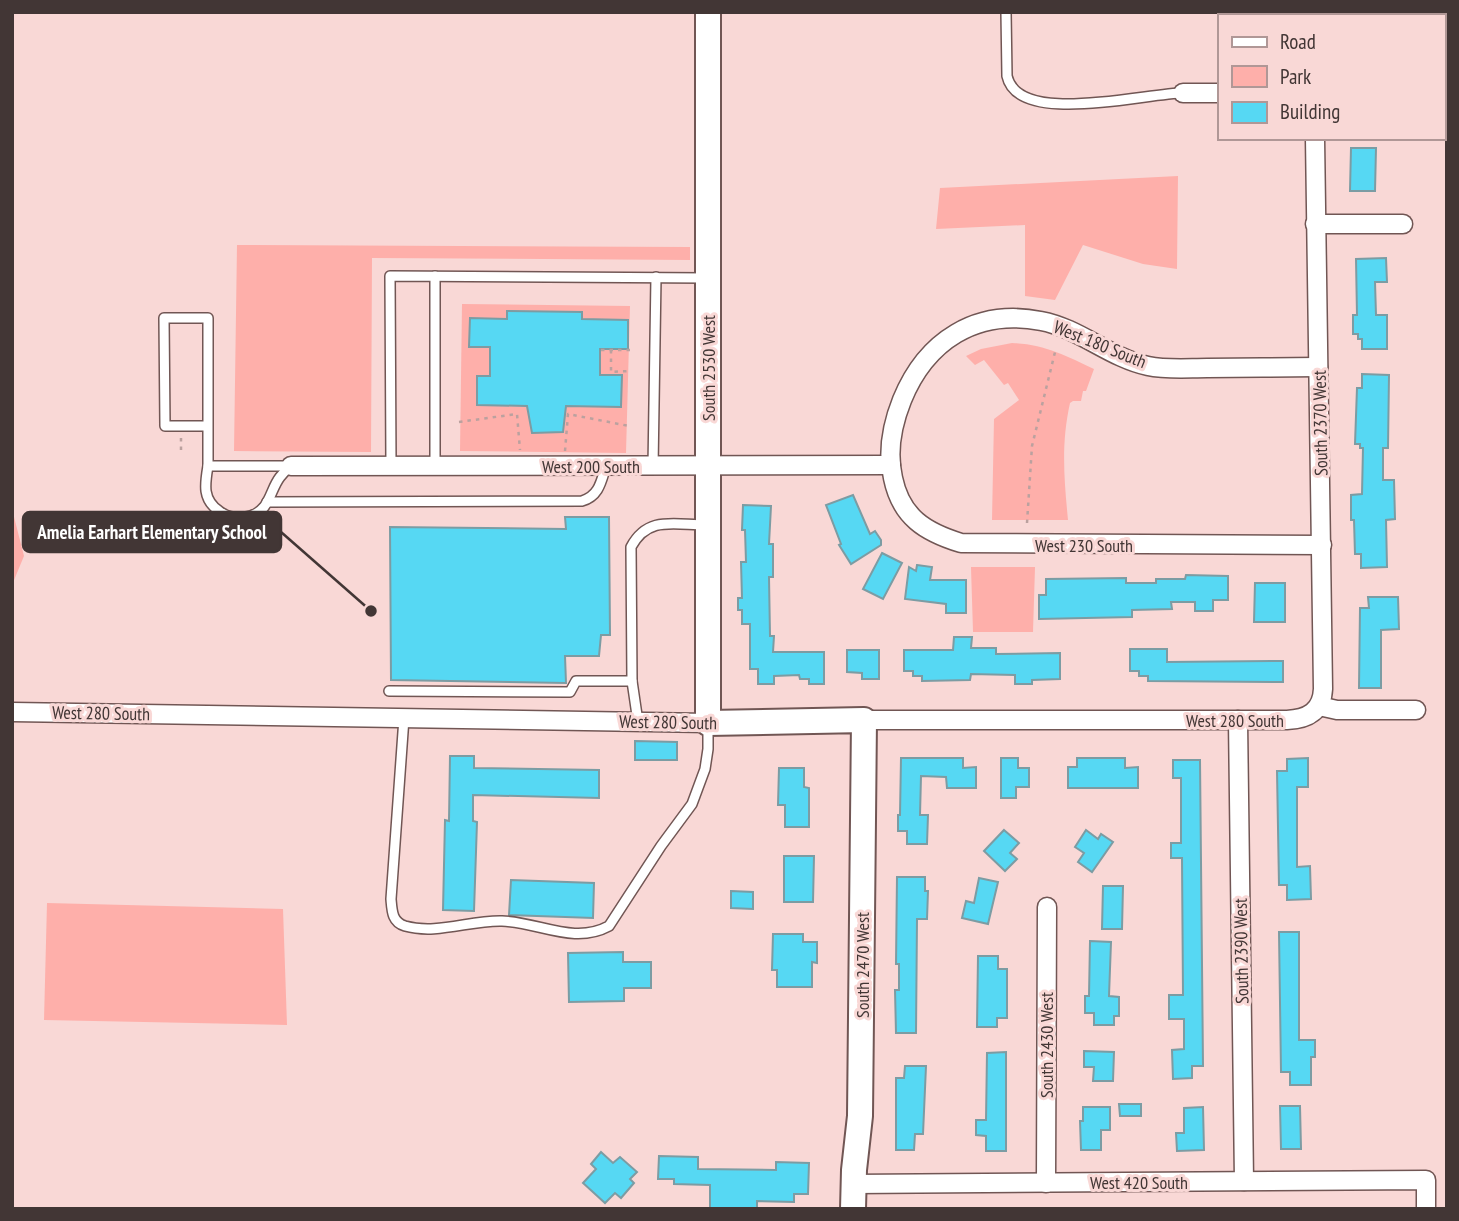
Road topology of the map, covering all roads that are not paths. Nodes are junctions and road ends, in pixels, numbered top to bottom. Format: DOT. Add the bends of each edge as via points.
graph roads {
  1 [pos="708,12"];
  2 [pos="1006,12"];
  3 [pos="1183,93"];
  4 [pos="1218,93"];
  5 [pos="1315,140"];
  6 [pos="1315,224"];
  7 [pos="1403,224"];
  8 [pos="435,276"];
  9 [pos="656,277"];
  10 [pos="708,278"];
  11 [pos="1318,367"];
  12 [pos="208,426"];
  13 [pos="891,465"];
  14 [pos="208,466"];
  15 [pos="291,466"];
  16 [pos="391,466"];
  17 [pos="435,466"];
  18 [pos="606,466"];
  19 [pos="653,467"];
  20 [pos="708,467"];
  21 [pos="267,502"];
  22 [pos="708,525"];
  23 [pos="1322,545"];
  24 [pos="632,681"];
  25 [pos="389,691"];
  26 [pos="1319,706"];
  27 [pos="1416,710"];
  28 [pos="12,712"];
  29 [pos="404,718"];
  30 [pos="864,720"];
  31 [pos="1238,720"];
  32 [pos="638,722"];
  33 [pos="709,723"];
  34 [pos="1047,907"];
  35 [pos="1244,1181"];
  36 [pos="1046,1183"];
  37 [pos="853,1184"];
  38 [pos="853,1209"];
  39 [pos="1426,1209"];
  1 -- 10 [label="street, South 2530 West"];
  2 -- 3 [label="lane" via="1007,76 1009,85 1024,98 1065,104"];
  3 -- 4 [label="street"];
  5 -- 6 [label="street, South 2370 West"];
  6 -- 7 [label="street"];
  6 -- 11 [label="street, South 2370 West"];
  8 -- 9 [label="lane"];
  8 -- 16 [label="lane" via="390,276"];
  8 -- 17 [label="lane"];
  9 -- 10 [label="lane"];
  9 -- 19 [label="lane"];
  10 -- 20 [label="street, South 2530 West"];
  11 -- 13 [label="street, West 180 South" via="1149,366 1041,321 979,323 938,345 914,375 894,424"];
  11 -- 23 [label="street, South 2370 West"];
  12 -- 12 [label="lane" via="208,318 164,318 165,426"];
  12 -- 14 [label="lane"];
  13 -- 20 [label="street, West 200 South"];
  13 -- 23 [label="street, West 230 South" via="899,500 909,515 930,531 961,543"];
  14 -- 15 [label="lane"];
  14 -- 21 [label="lane" via="206,498 223,514 244,518"];
  15 -- 16 [label="street, West 200 South"];
  15 -- 21 [label="lane" via="280,476"];
  16 -- 17 [label="street, West 200 South"];
  17 -- 18 [label="street, West 200 South"];
  18 -- 19 [label="street, West 200 South"];
  18 -- 21 [label="lane" via="597,492 582,501"];
  19 -- 20 [label="street, West 200 South"];
  20 -- 22 [label="street, South 2530 West"];
  22 -- 24 [label="lane" via="649,526 631,547"];
  22 -- 33 [label="street, South 2530 West"];
  23 -- 26 [label="street, South 2370 West" via="1323,689"];
  24 -- 25 [label="lane" via="576,681 570,692"];
  24 -- 32 [label="lane"];
  26 -- 27 [label="street"];
  26 -- 31 [label="street, West 280 South" via="1299,720"];
  28 -- 29 [label="street, West 280 South"];
  29 -- 32 [label="street, West 280 South"];
  29 -- 33 [label="lane" via="391,899 397,922 428,929 502,921 582,935 609,926 692,804 705,769"];
  30 -- 31 [label="street, West 280 South"];
  30 -- 33 [label="street, West 280 South"];
  30 -- 37 [label="street, South 2470 West" via="860,1116"];
  31 -- 35 [label="street, South 2390 West"];
  32 -- 33 [label="street, West 280 South"];
  34 -- 36 [label="street, South 2430 West"];
  35 -- 36 [label="street, West 420 South"];
  35 -- 39 [label="street, West 420 South" via="1426,1180"];
  36 -- 37 [label="street, West 420 South"];
  37 -- 38 [label="street, South 2470 West"];
}
